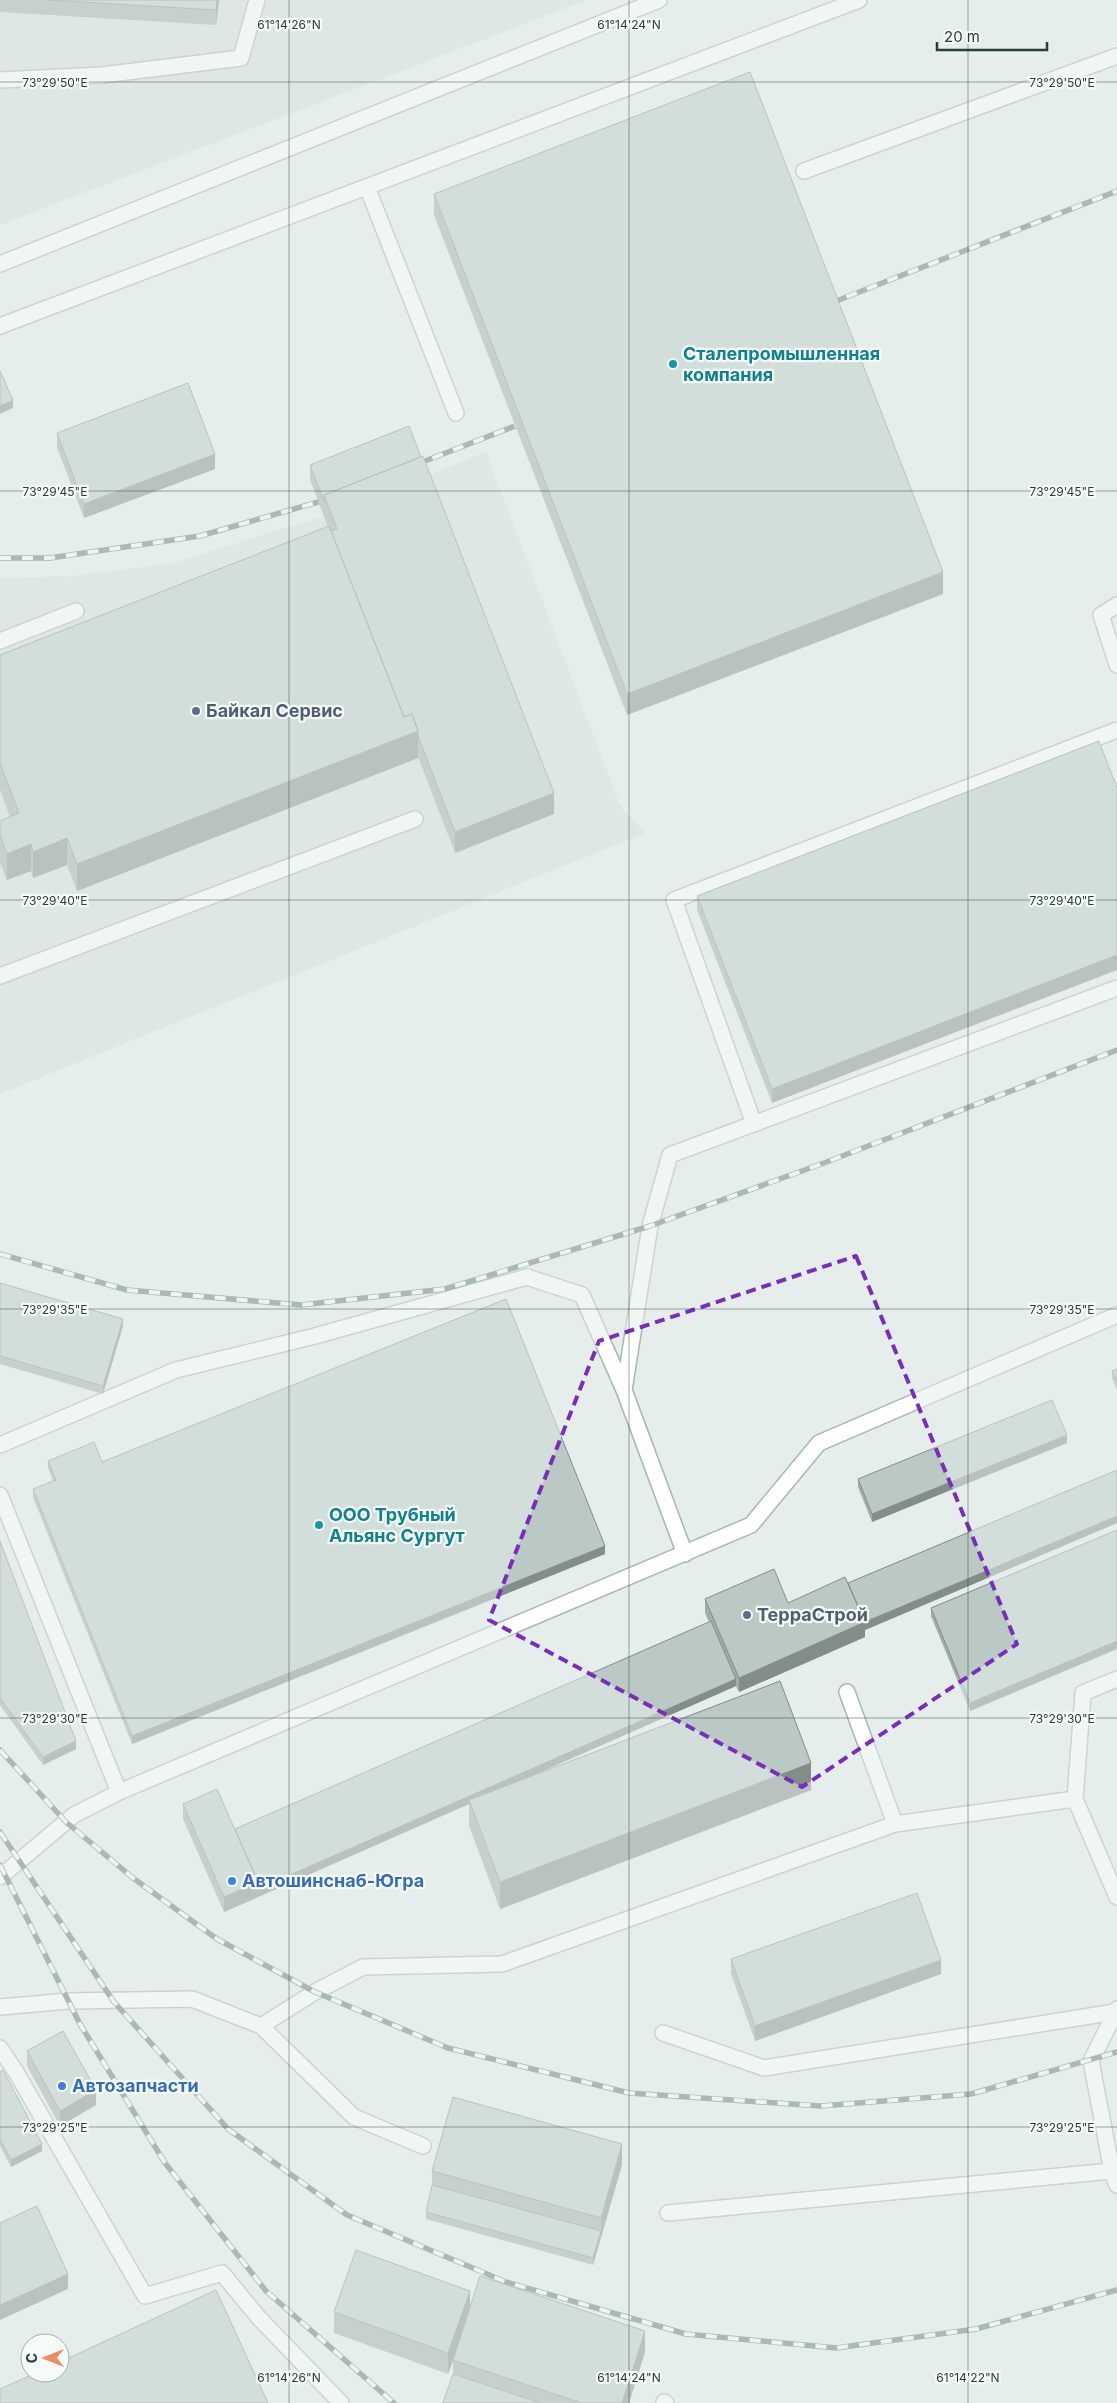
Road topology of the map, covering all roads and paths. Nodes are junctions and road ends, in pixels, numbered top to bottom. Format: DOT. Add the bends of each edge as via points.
graph roads {
  1 [pos="257,0"];
  2 [pos="659,0"];
  3 [pos="859,0"];
  4 [pos="1117,56"];
  5 [pos="0,80"];
  6 [pos="804,171"];
  7 [pos="366,187"];
  8 [pos="0,264"];
  9 [pos="0,326"];
  10 [pos="456,413"];
  11 [pos="1117,605"];
  12 [pos="76,611"];
  13 [pos="0,641"];
  14 [pos="1117,665"];
  15 [pos="1117,730"];
  16 [pos="415,819"];
  17 [pos="0,976"];
  18 [pos="1117,988"];
  19 [pos="754,1124"];
  20 [pos="1117,1315"];
  21 [pos="624,1390"];
  22 [pos="0,1445"];
  23 [pos="0,1495"];
  24 [pos="685,1554"];
  25 [pos="1117,1679"];
  26 [pos="848,1692"];
  27 [pos="119,1792"];
  28 [pos="1075,1799"];
  29 [pos="895,1824"];
  30 [pos="0,1877"];
  31 [pos="1117,1897"];
  32 [pos="0,2007"];
  33 [pos="1116,2011"];
  34 [pos="261,2026"];
  35 [pos="663,2033"];
  36 [pos="0,2048"];
  37 [pos="423,2146"];
  38 [pos="1115,2178"];
  39 [pos="668,2213"];
  40 [pos="341,2403"];
  1 -- 5 [label="lane" via="241,58 102,76"];
  2 -- 8 [label="lane"];
  3 -- 7 [label="lane"];
  4 -- 6 [label="lane"];
  7 -- 9 [label="lane"];
  7 -- 10 [label="lane"];
  11 -- 14 [label="lane" via="1101,615"];
  12 -- 13 [label="lane"];
  15 -- 19 [label="lane" via="674,900"];
  16 -- 17 [label="lane"];
  18 -- 19 [label="lane"];
  19 -- 21 [label="lane" via="670,1155 650,1226"];
  20 -- 24 [label="lane" via="819,1443 751,1525"];
  21 -- 22 [label="lane" via="582,1295 527,1277 176,1370"];
  21 -- 24 [label="lane"];
  23 -- 27 [label="lane"];
  24 -- 27 [label="lane"];
  25 -- 28 [label="lane" via="1083,1693"];
  26 -- 29 [label="lane"];
  27 -- 30 [label="lane" via="74,1815"];
  28 -- 29 [label="lane"];
  28 -- 31 [label="lane"];
  29 -- 34 [label="lane" via="502,1964 364,1967 314,1992"];
  32 -- 34 [label="lane" via="68,2001 192,1999"];
  33 -- 35 [label="lane" via="764,2068"];
  33 -- 38 [label="lane" via="1091,2061"];
  34 -- 37 [label="lane" via="354,2117"];
  36 -- 40 [label="lane" via="145,2296 222,2273 259,2318"];
  38 -- 39 [label="lane"];
}
